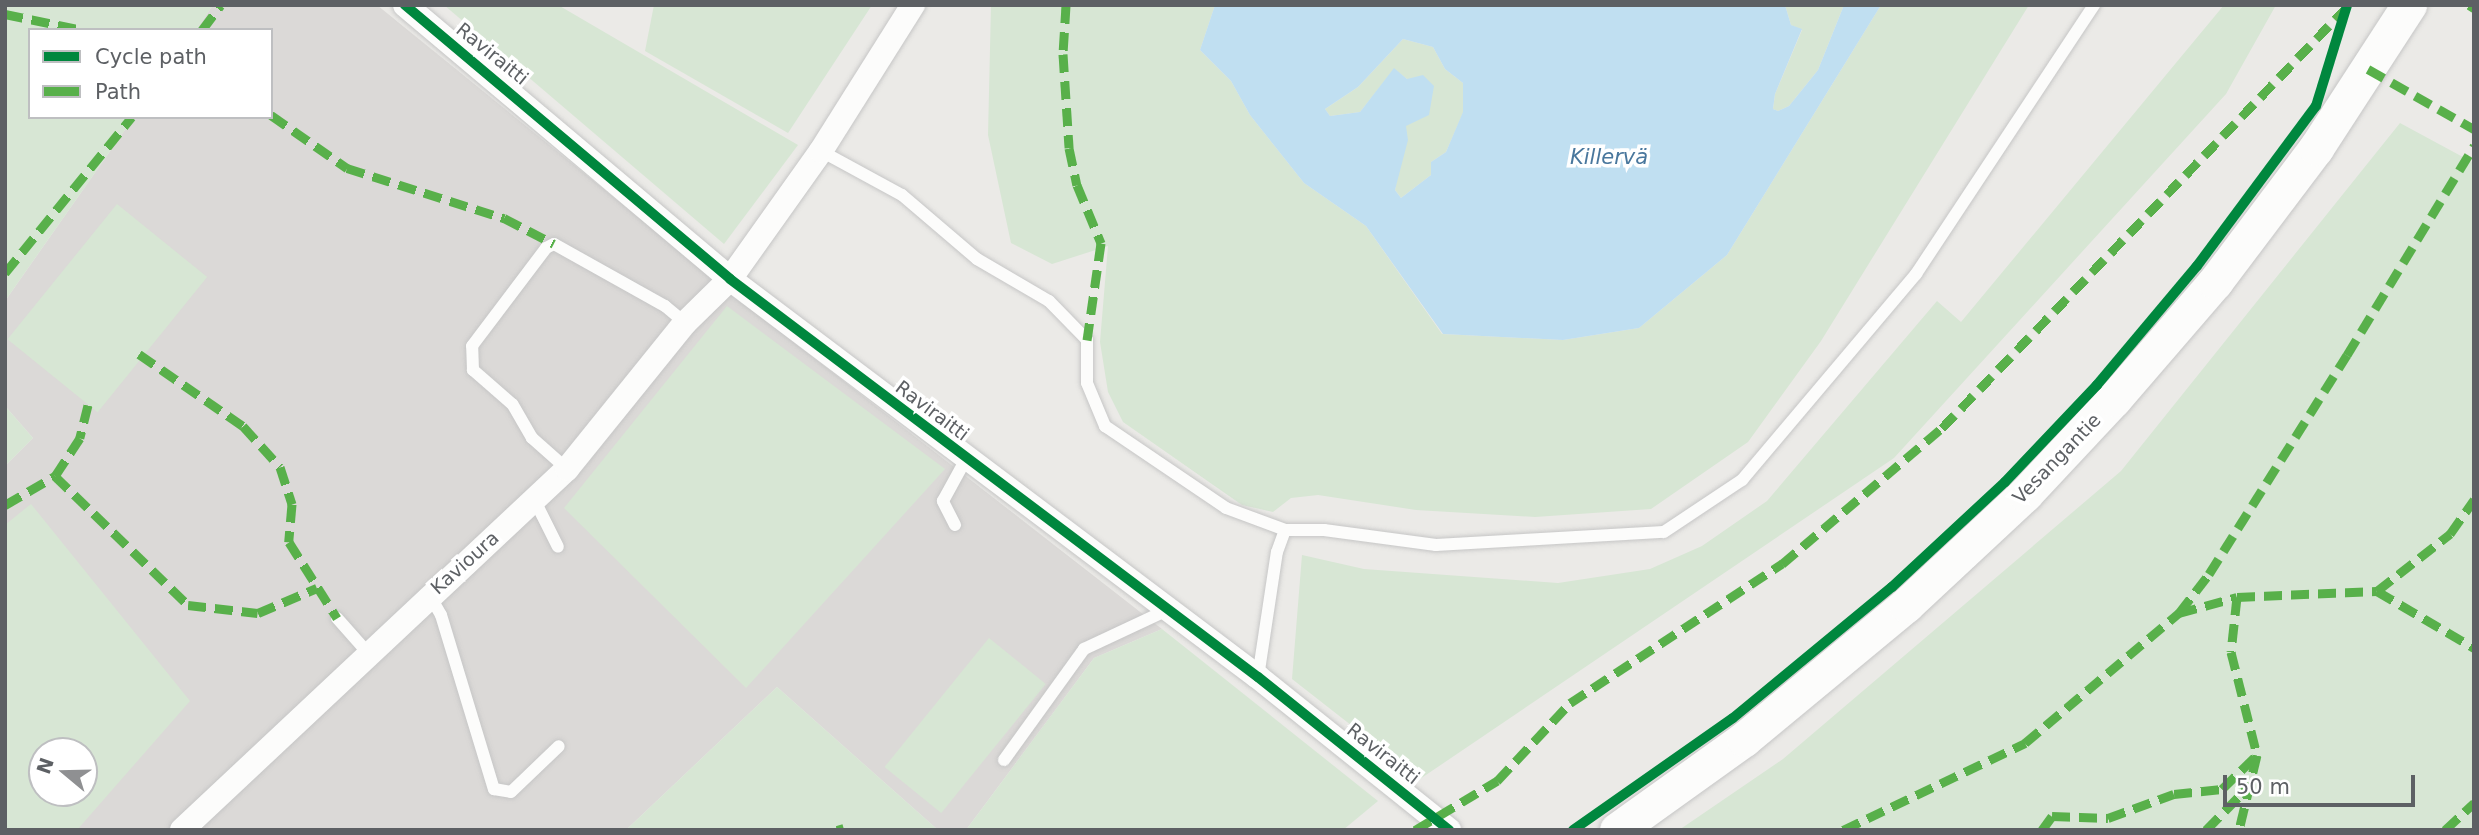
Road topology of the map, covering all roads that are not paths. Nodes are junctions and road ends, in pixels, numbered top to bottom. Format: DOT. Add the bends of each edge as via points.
graph roads {
  1 [pos="405,5"];
  2 [pos="914,5"];
  3 [pos="2094,5"];
  4 [pos="2409,5"];
  5 [pos="821,151"];
  6 [pos="730,279"];
  7 [pos="685,323"];
  8 [pos="966,459"];
  9 [pos="567,470"];
  10 [pos="535,500"];
  11 [pos="955,524"];
  12 [pos="1285,530"];
  13 [pos="558,547"];
  14 [pos="429,595"];
  15 [pos="1165,611"];
  16 [pos="337,618"];
  17 [pos="369,654"];
  18 [pos="1258,677"];
  19 [pos="559,746"];
  20 [pos="1004,760"];
  21 [pos="181,830"];
  22 [pos="1450,830"];
  23 [pos="1618,830"];
  1 -- 6 [label="street, Raviraitti"];
  2 -- 5 [label="street, Kavioura"];
  3 -- 12 [label="lane" via="1916,274 1742,480 1664,531 1436,545 1324,530"];
  4 -- 23 [label="street, Vesangantie" via="2316,148 2215,282 2025,494 1906,605 1775,714"];
  5 -- 6 [label="street, Kavioura"];
  5 -- 12 [label="lane" via="902,195 977,259 1049,301 1087,340 1087,383 1104,426 1226,508"];
  6 -- 7 [label="street, Kavioura"];
  6 -- 8 [label="street, Raviraitti"];
  7 -- 9 [label="street, Kavioura"];
  7 -- 9 [label="lane" via="665,306 554,244 546,248 472,346 472,370 512,404 532,438"];
  8 -- 11 [label="lane" via="943,501"];
  8 -- 15 [label="street, Raviraitti"];
  9 -- 10 [label="street, Kavioura"];
  10 -- 13 [label="lane"];
  10 -- 14 [label="street, Kavioura"];
  12 -- 18 [label="lane" via="1277,552"];
  14 -- 17 [label="street, Kavioura"];
  14 -- 19 [label="lane" via="441,615 494,789 511,792"];
  15 -- 18 [label="street, Raviraitti"];
  15 -- 20 [label="lane" via="1084,649"];
  16 -- 17 [label="lane"];
  17 -- 21 [label="street, Kavioura"];
  18 -- 22 [label="street, Raviraitti"];
}
